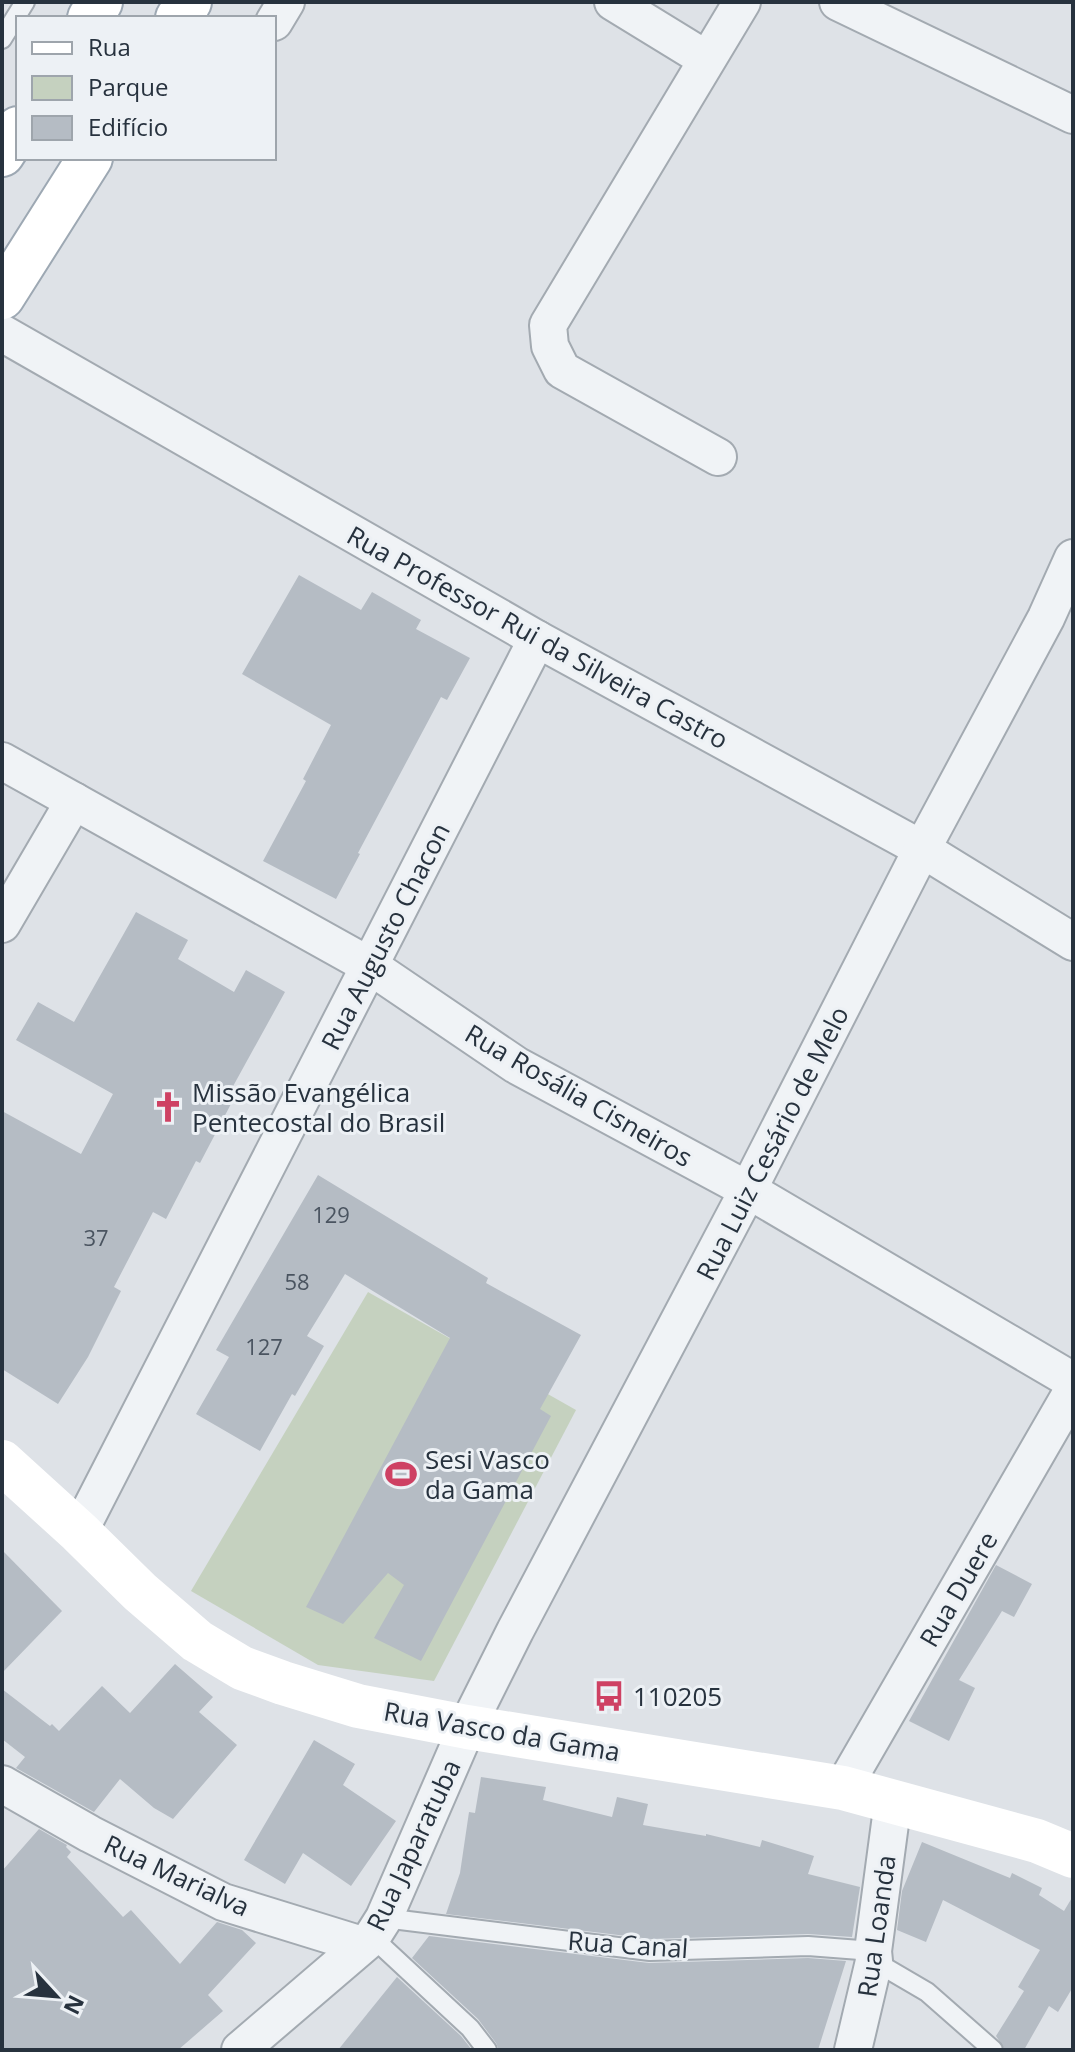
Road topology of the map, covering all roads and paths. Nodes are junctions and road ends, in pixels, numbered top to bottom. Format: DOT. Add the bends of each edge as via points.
graph roads {
  1 [pos="613,2"];
  2 [pos="742,2"];
  3 [pos="838,2"];
  4 [pos="16,16"];
  5 [pos="2,39"];
  6 [pos="706,59"];
  7 [pos="1073,115"];
  8 [pos="16,132"];
  9 [pos="2,154"];
  10 [pos="89,160"];
  11 [pos="2,297"];
  12 [pos="2,333"];
  13 [pos="718,457"];
  14 [pos="1073,558"];
  15 [pos="537,639"];
  16 [pos="2,761"];
  17 [pos="74,801"];
  18 [pos="922,849"];
  19 [pos="2,924"];
  20 [pos="1073,942"];
  21 [pos="370,966"];
  22 [pos="748,1190"];
  23 [pos="1073,1381"];
  24 [pos="1073,1390"];
  25 [pos="2,1462"];
  26 [pos="79,1532"];
  27 [pos="467,1727"];
  28 [pos="2,1784"];
  29 [pos="843,1788"];
  30 [pos="893,1801"];
  31 [pos="1073,1856"];
  32 [pos="373,1933"];
  33 [pos="873,1956"];
  34 [pos="240,2050"];
  35 [pos="487,2050"];
  36 [pos="853,2050"];
  37 [pos="993,2050"];
  1 -- 6 [label="street"];
  2 -- 6 [label="street"];
  3 -- 7 [label="street"];
  4 -- 5 [label="lane"];
  6 -- 13 [label="street" via="548,325 550,346 562,370"];
  8 -- 9 [label="main road"];
  10 -- 11 [label="main road"];
  12 -- 15 [label="street, Rua Professor Rui da Silveira Castro"];
  14 -- 18 [label="street, Rua Luiz Cesário de Melo"];
  15 -- 18 [label="street, Rua Professor Rui da Silveira Castro"];
  15 -- 21 [label="street, Rua Augusto Chacon"];
  16 -- 17 [label="street, Rua Rosália Cisneiros"];
  17 -- 19 [label="street"];
  17 -- 21 [label="street, Rua Rosália Cisneiros"];
  18 -- 20 [label="street, Rua Professor Rui da Silveira Castro"];
  18 -- 22 [label="street, Rua Luiz Cesário de Melo"];
  21 -- 22 [label="street, Rua Rosália Cisneiros" via="516,1065"];
  21 -- 26 [label="street, Rua Augusto Chacon"];
  22 -- 23 [label="street, Rua Rosália Cisneiros"];
  22 -- 27 [label="street, Rua Luiz Cesário de Melo"];
  24 -- 29 [label="street, Rua Duere"];
  25 -- 26 [label="main road, Rua Vasco da Gama"];
  26 -- 27 [label="main road, Rua Vasco da Gama" via="197,1641 242,1668 358,1706"];
  27 -- 29 [label="main road, Rua Vasco da Gama"];
  27 -- 32 [label="street, Rua Japaratuba"];
  28 -- 32 [label="street, Rua Marialva" via="223,1902"];
  29 -- 30 [label="main road, Rua Vasco da Gama"];
  30 -- 31 [label="main road, Rua Vasco da Gama"];
  30 -- 33 [label="street, Rua Loanda"];
  32 -- 33 [label="lane, Rua Canal" via="650,1951 808,1946"];
  32 -- 34 [label="street, Rua Japaratuba"];
  32 -- 35 [label="lane"];
  33 -- 36 [label="street, Rua Loanda"];
  33 -- 37 [label="lane" via="927,1992"];
}
